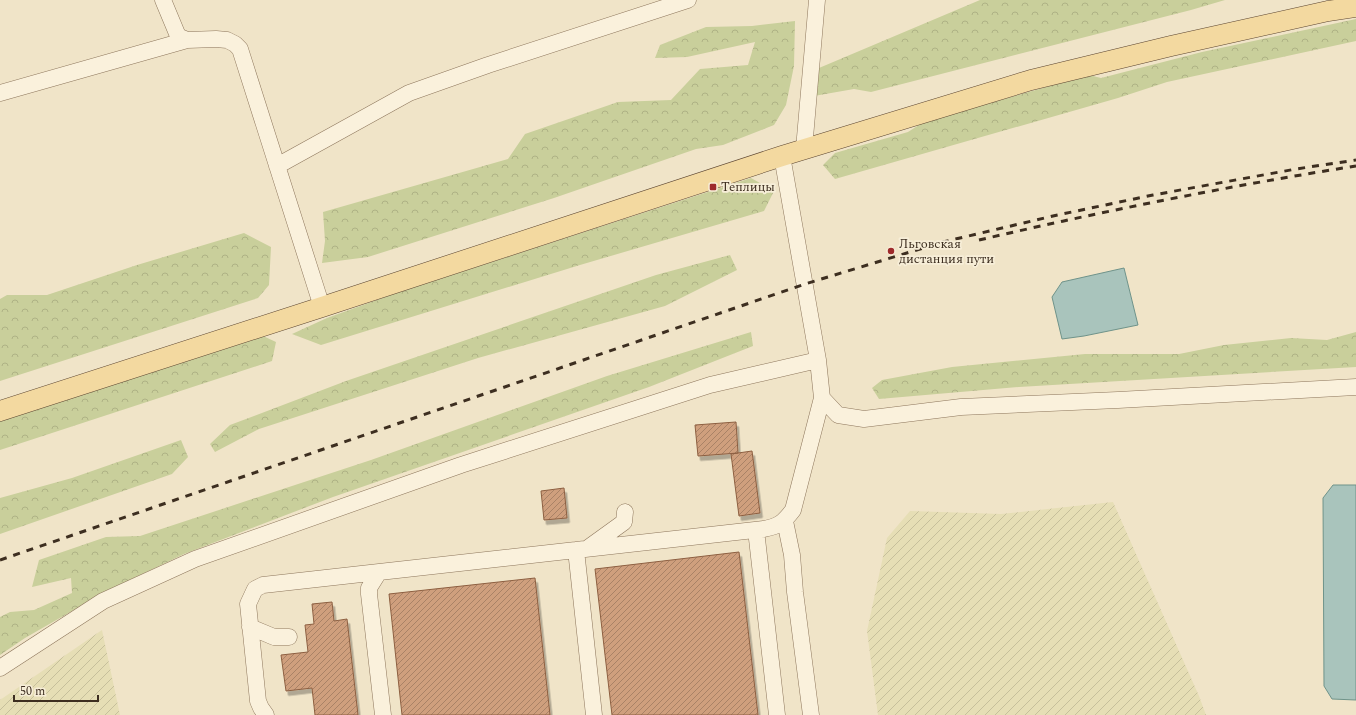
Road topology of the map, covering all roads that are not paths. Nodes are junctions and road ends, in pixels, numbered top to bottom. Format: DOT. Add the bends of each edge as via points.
graph roads {
  1 [pos="163,0"];
  2 [pos="688,0"];
  3 [pos="816,0"];
  4 [pos="1356,6"];
  5 [pos="187,40"];
  6 [pos="0,93"];
  7 [pos="804,149"];
  8 [pos="782,156"];
  9 [pos="277,166"];
  10 [pos="322,307"];
  11 [pos="818,360"];
  12 [pos="1356,387"];
  13 [pos="822,398"];
  14 [pos="0,411"];
  15 [pos="625,512"];
  16 [pos="785,520"];
  17 [pos="756,530"];
  18 [pos="582,549"];
  19 [pos="379,572"];
  20 [pos="250,627"];
  21 [pos="289,636"];
  22 [pos="0,668"];
  23 [pos="266,715"];
  24 [pos="384,715"];
  25 [pos="594,715"];
  26 [pos="778,715"];
  27 [pos="811,715"];
  1 -- 5 [label="street" via="178,36"];
  2 -- 9 [label="street" via="409,93"];
  3 -- 7 [label="street"];
  4 -- 7 [label="main road" via="1171,46 1031,80"];
  5 -- 6 [label="street"];
  5 -- 9 [label="street" via="226,40 240,50"];
  7 -- 8 [label="main road"];
  8 -- 10 [label="main road"];
  8 -- 11 [label="street"];
  9 -- 10 [label="street"];
  10 -- 14 [label="main road"];
  11 -- 13 [label="street"];
  11 -- 22 [label="street" via="710,385 506,450 195,559 102,601"];
  12 -- 13 [label="street" via="961,407 864,419 838,415"];
  13 -- 16 [label="street" via="793,510"];
  15 -- 18 [label="street" via="624,522"];
  16 -- 17 [label="street" via="776,526"];
  16 -- 27 [label="street" via="792,555"];
  17 -- 18 [label="street"];
  17 -- 26 [label="street"];
  18 -- 19 [label="street"];
  18 -- 25 [label="street"];
  19 -- 20 [label="street" via="263,585 255,589 248,604"];
  19 -- 24 [label="street" via="369,588 369,594"];
  20 -- 21 [label="street" via="274,637"];
  20 -- 23 [label="street" via="258,701"];
}
